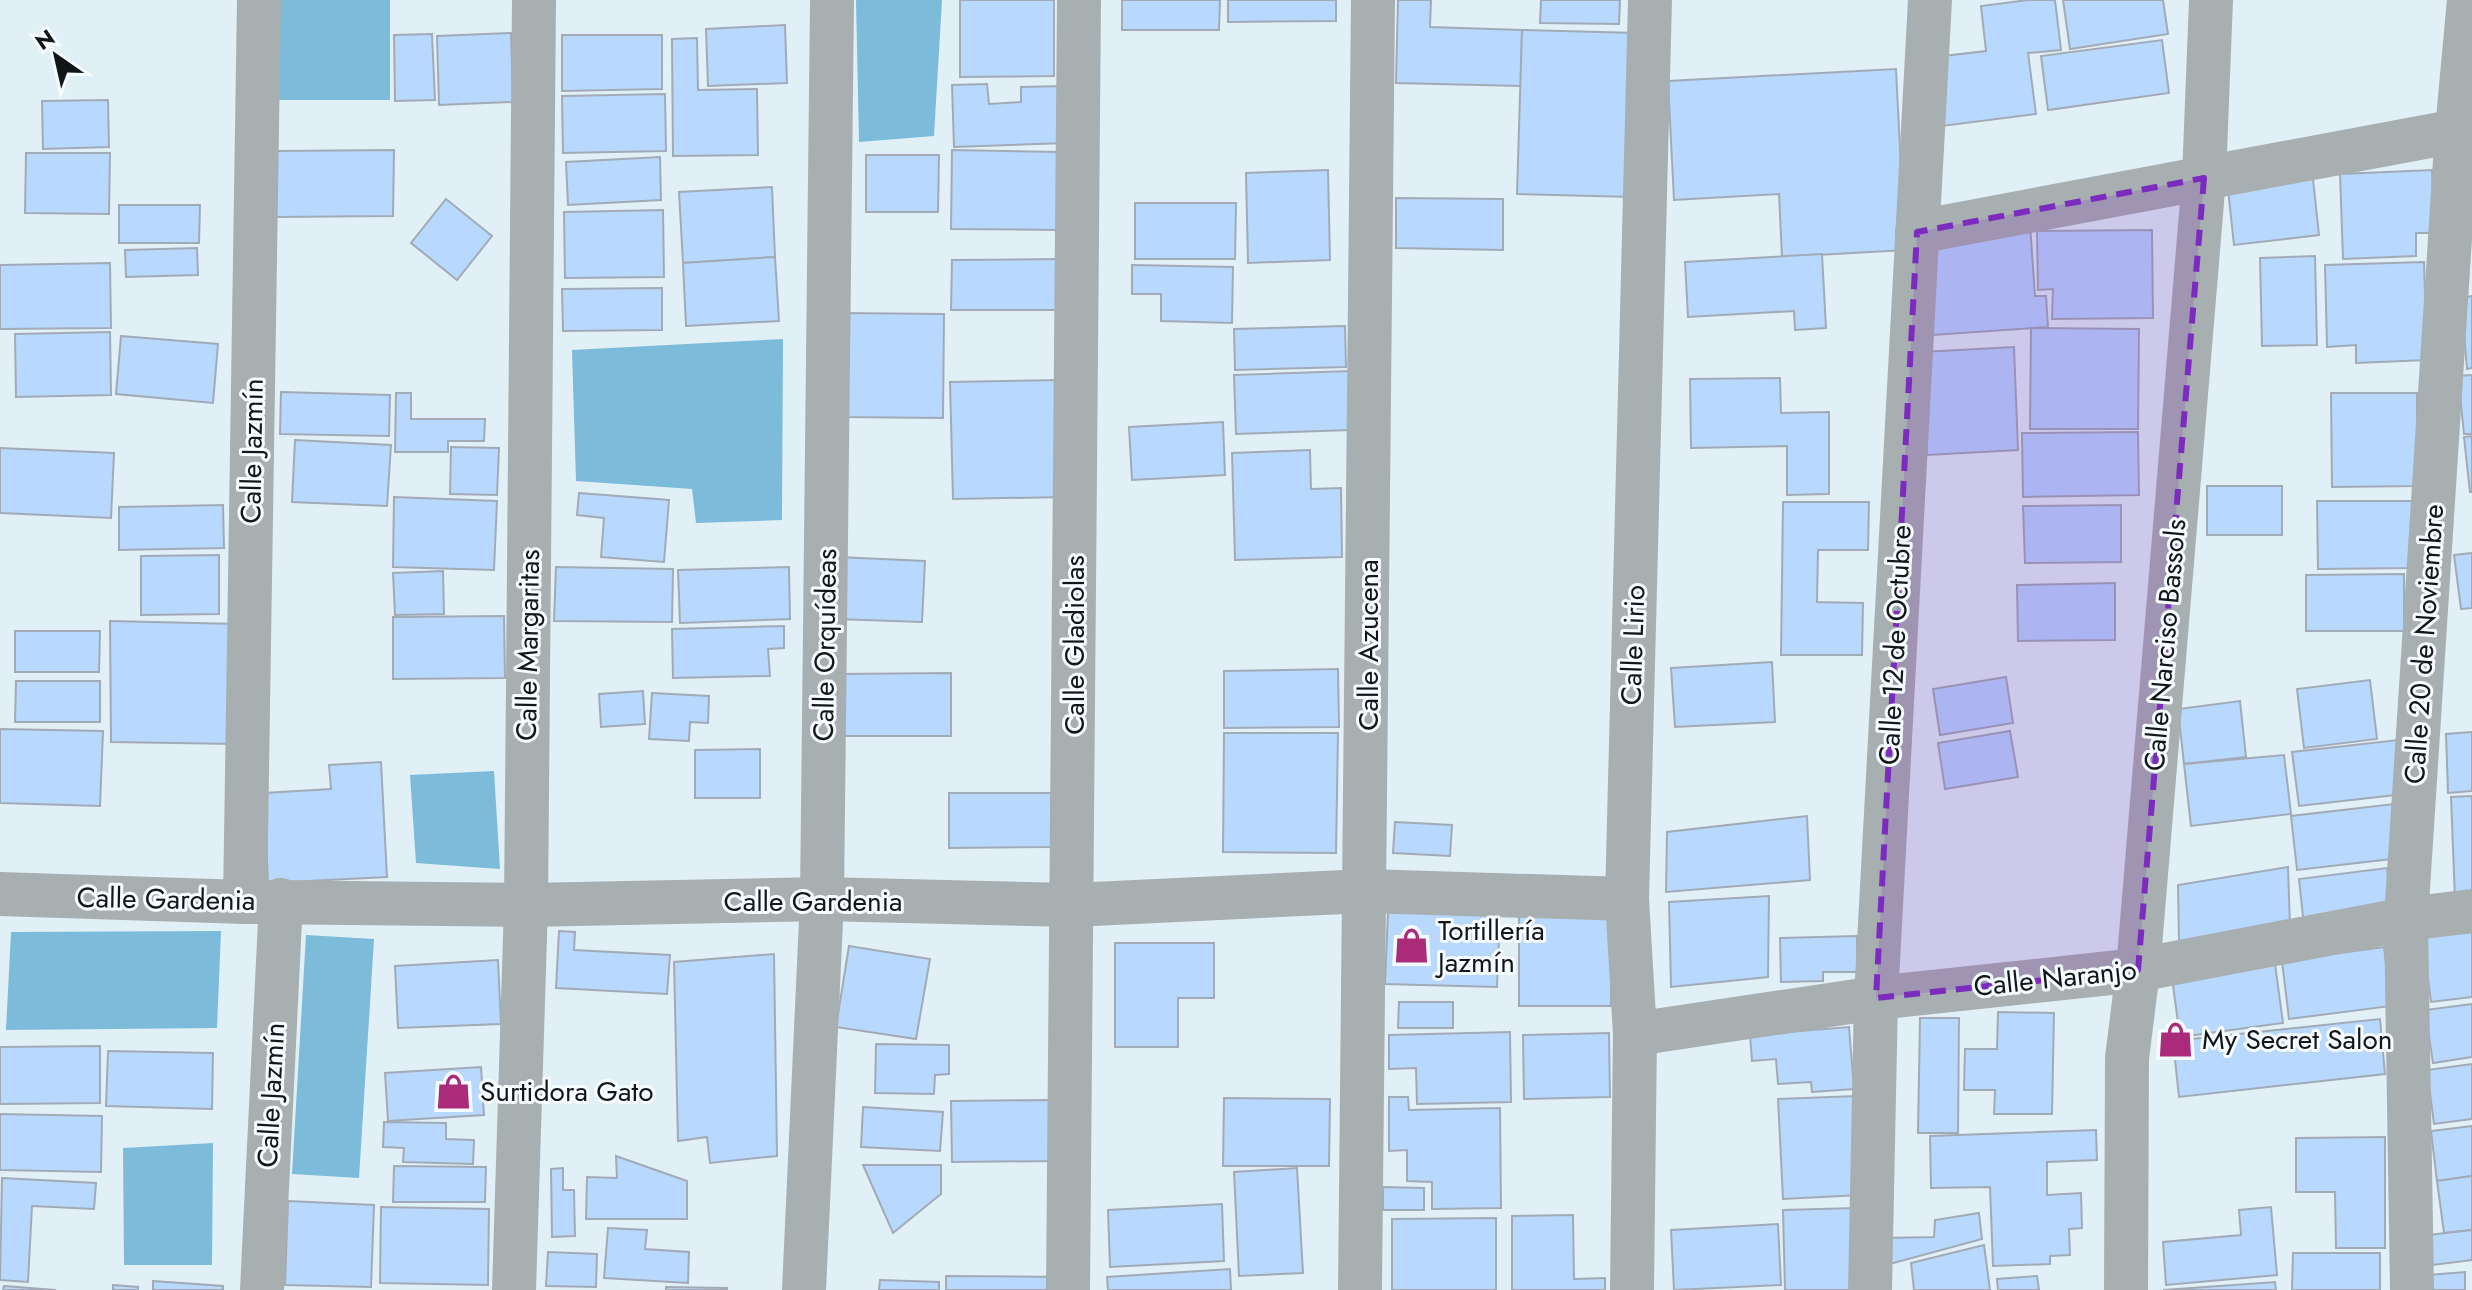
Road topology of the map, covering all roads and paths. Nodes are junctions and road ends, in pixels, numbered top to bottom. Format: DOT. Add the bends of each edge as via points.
graph roads {
  1 [pos="259,0"];
  2 [pos="534,0"];
  3 [pos="832,0"];
  4 [pos="1079,0"];
  5 [pos="1373,0"];
  6 [pos="1650,0"];
  7 [pos="1930,0"];
  8 [pos="2211,0"];
  9 [pos="2469,0"];
  10 [pos="2465,129"];
  11 [pos="2204,178"];
  12 [pos="1917,232"];
  13 [pos="1366,891"];
  14 [pos="0,894"];
  15 [pos="822,899"];
  16 [pos="1627,899"];
  17 [pos="263,901"];
  18 [pos="526,905"];
  19 [pos="1072,905"];
  20 [pos="2472,911"];
  21 [pos="2406,919"];
  22 [pos="2138,970"];
  23 [pos="1876,998"];
  24 [pos="1635,1034"];
  25 [pos="262,1290"];
  26 [pos="514,1290"];
  27 [pos="804,1290"];
  28 [pos="1068,1290"];
  29 [pos="1360,1290"];
  30 [pos="1632,1290"];
  31 [pos="1870,1290"];
  32 [pos="2126,1290"];
  33 [pos="2412,1290"];
  1 -- 17 [label="street, Calle Jazmín"];
  2 -- 18 [label="street, Calle Margaritas"];
  3 -- 15 [label="street, Calle Orquídeas"];
  4 -- 19 [label="street, Calle Gladiolas"];
  5 -- 13 [label="street, Calle Azucena"];
  6 -- 16 [label="street, Calle Lirio"];
  7 -- 12 [label="street, Calle 12 de Octubre"];
  8 -- 11 [label="street, Calle Narciso Bassols"];
  9 -- 10 [label="street, Calle 20 de Noviembre"];
  10 -- 11 [label="street"];
  10 -- 21 [label="street, Calle 20 de Noviembre"];
  11 -- 12 [label="street"];
  11 -- 22 [label="street, Calle Narciso Bassols"];
  12 -- 23 [label="street, Calle 12 de Octubre"];
  13 -- 16 [label="street, Calle Gardenia"];
  13 -- 19 [label="street, Calle Gardenia"];
  13 -- 29 [label="street, Calle Azucena"];
  14 -- 17 [label="street, Calle Gardenia"];
  15 -- 18 [label="street, Calle Gardenia"];
  15 -- 19 [label="street, Calle Gardenia"];
  15 -- 27 [label="street, Calle Orquídeas"];
  16 -- 24 [label="street, Calle Lirio"];
  17 -- 18 [label="street, Calle Gardenia"];
  17 -- 25 [label="street, Calle Jazmín"];
  18 -- 26 [label="street, Calle Margaritas"];
  19 -- 28 [label="street, Calle Gladiolas"];
  20 -- 21 [label="street, Calle Naranjo"];
  21 -- 22 [label="street, Calle Naranjo"];
  21 -- 33 [label="street, Calle 20 de Noviembre"];
  22 -- 23 [label="street, Calle Naranjo"];
  22 -- 32 [label="street, Calle Narciso Bassols" via="2127,1058"];
  23 -- 24 [label="street, Calle Naranjo"];
  23 -- 31 [label="street, Calle 12 de Octubre"];
  24 -- 30 [label="street, Calle Lirio"];
}
